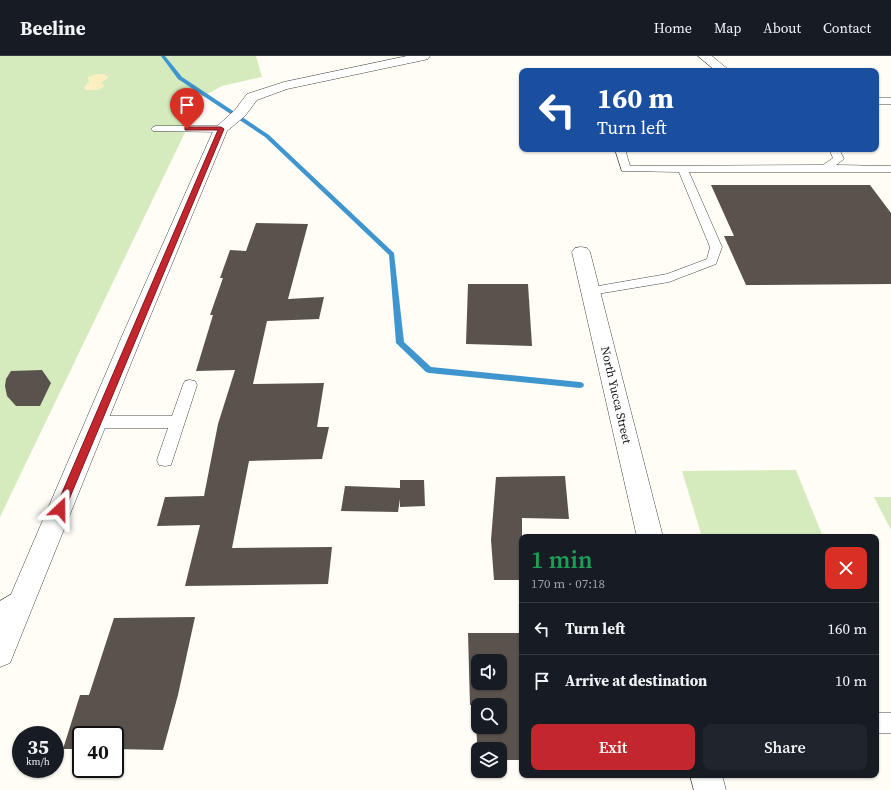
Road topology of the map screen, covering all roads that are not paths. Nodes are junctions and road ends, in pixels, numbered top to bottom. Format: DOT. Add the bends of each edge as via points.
graph roads {
  1 [pos="420,56"];
  2 [pos="704,56"];
  3 [pos="720,68"];
  4 [pos="879,101"];
  5 [pos="891,101"];
  6 [pos="156,129"];
  7 [pos="221,129"];
  8 [pos="621,152"];
  9 [pos="836,152"];
  10 [pos="825,168"];
  11 [pos="683,169"];
  12 [pos="891,169"];
  13 [pos="581,252"];
  14 [pos="591,291"];
  15 [pos="190,385"];
  16 [pos="97,422"];
  17 [pos="178,422"];
  18 [pos="166,460"];
  19 [pos="649,534"];
  20 [pos="23,597"];
  21 [pos="0,611"];
  22 [pos="0,653"];
  23 [pos="879,723"];
  24 [pos="891,723"];
  25 [pos="707,778"];
  26 [pos="710,790"];
  1 -- 7 [label="street" via="284,86 252,97 240,114"];
  2 -- 3 [label="street"];
  4 -- 5 [label="lane"];
  6 -- 7 [label="lane"];
  7 -- 16 [label="street"];
  8 -- 11 [label="lane" via="626,169"];
  9 -- 10 [label="lane" via="839,159"];
  10 -- 11 [label="lane"];
  10 -- 12 [label="lane"];
  11 -- 14 [label="lane" via="716,247 712,261 669,278"];
  13 -- 14 [label="street, North Yucca Street"];
  14 -- 19 [label="street, North Yucca Street"];
  15 -- 17 [label="lane"];
  16 -- 17 [label="lane"];
  16 -- 20 [label="street"];
  17 -- 18 [label="lane"];
  20 -- 21 [label="lane"];
  20 -- 22 [label="street"];
  23 -- 24 [label="lane"];
  25 -- 26 [label="street"];
}
